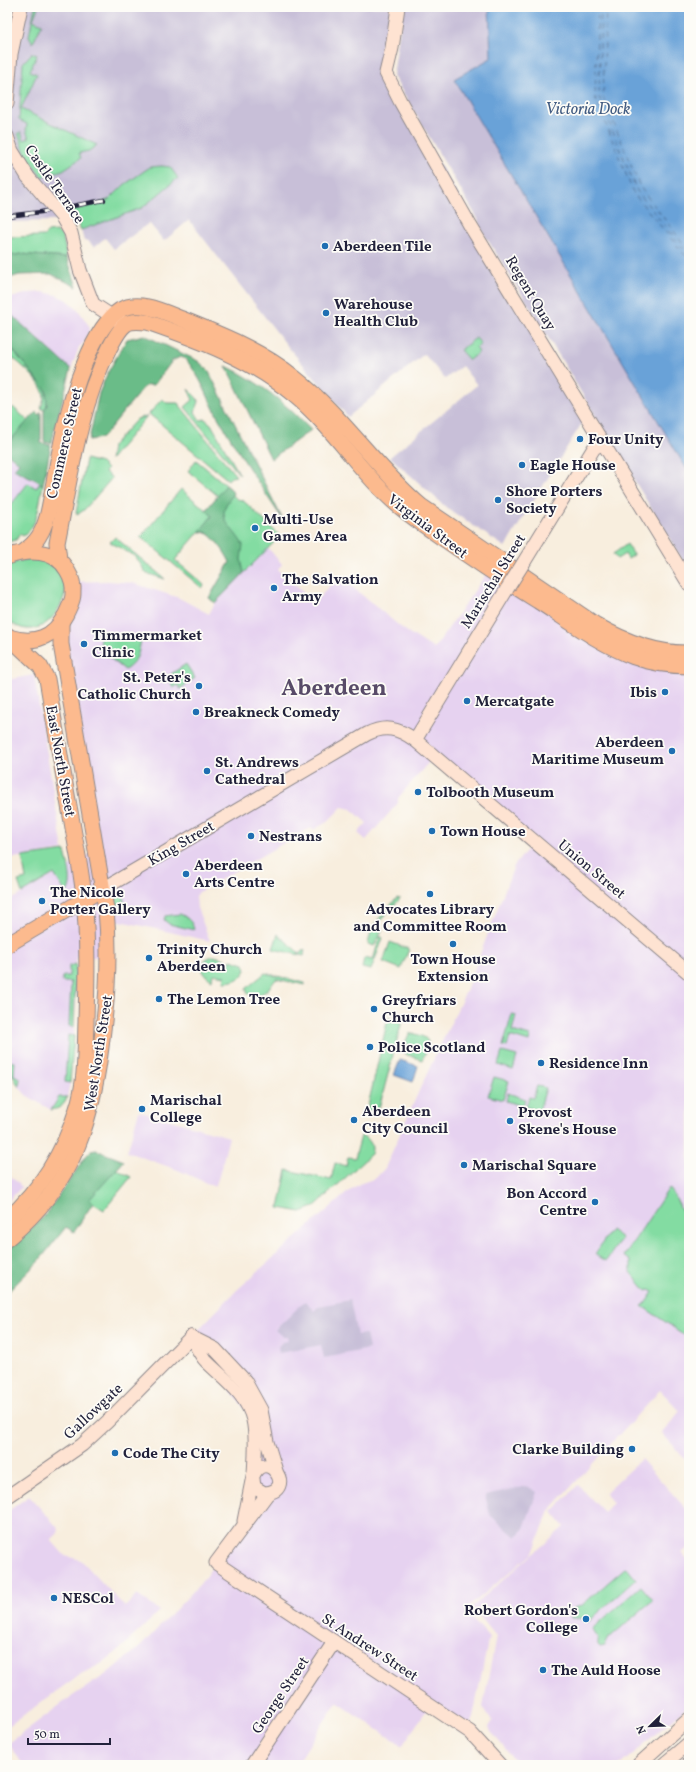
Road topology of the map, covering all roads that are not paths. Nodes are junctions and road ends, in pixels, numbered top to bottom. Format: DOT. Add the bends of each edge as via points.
graph roads {
  1 [pos="21,7"];
  2 [pos="398,7"];
  3 [pos="7,104"];
  4 [pos="7,136"];
  5 [pos="113,316"];
  6 [pos="127,324"];
  7 [pos="603,443"];
  8 [pos="24,552"];
  9 [pos="7,557"];
  10 [pos="59,558"];
  11 [pos="689,584"];
  12 [pos="61,622"];
  13 [pos="8,636"];
  14 [pos="689,653"];
  15 [pos="689,666"];
  16 [pos="72,708"];
  17 [pos="415,740"];
  18 [pos="103,889"];
  19 [pos="84,900"];
  20 [pos="7,945"];
  21 [pos="689,973"];
  22 [pos="85,1032"];
  23 [pos="7,1220"];
  24 [pos="7,1239"];
  25 [pos="191,1337"];
  26 [pos="276,1471"];
  27 [pos="254,1476"];
  28 [pos="268,1493"];
  29 [pos="7,1497"];
  30 [pos="243,1525"];
  31 [pos="334,1642"];
  32 [pos="689,1719"];
  33 [pos="689,1743"];
  34 [pos="252,1765"];
  35 [pos="500,1765"];
  36 [pos="638,1765"];
  37 [pos="663,1765"];
  1 -- 3 [label="street" via="11,54"];
  2 -- 7 [label="street, Regent Quay" via="386,73 445,183"];
  4 -- 5 [label="street, Castle Terrace, bridge" via="12,151 28,176 62,217 71,233 92,304"];
  5 -- 6 [label="street, Castle Terrace"];
  5 -- 8 [label="main road, Commerce Street" via="98,338 77,385 44,526 36,540"];
  5 -- 14 [label="main road, Virginia Street" via="123,309 140,306 170,314 227,337 281,366 320,401 399,487 421,506 616,636 639,645"];
  6 -- 10 [label="main road, Commerce Street" via="113,343 102,365 84,414 57,543"];
  6 -- 15 [label="main road, Virginia Street" via="142,322 160,326 228,353 260,371 294,395 323,423 379,487 416,520 489,570 617,650 644,660"];
  7 -- 11 [label="street, Regent Quay"];
  7 -- 17 [label="street, Marischal Street, bridge" via="594,448"];
  8 -- 9 [label="main road"];
  8 -- 10 [label="main road" via="52,554"];
  10 -- 12 [label="main road" via="70,575 74,593"];
  12 -- 13 [label="main road" via="49,634 34,640"];
  12 -- 16 [label="main road, East North Street" via="60,640"];
  13 -- 19 [label="main road, East North Street" via="46,675"];
  16 -- 18 [label="main road, East North Street"];
  16 -- 19 [label="main road" via="74,770 92,878 92,888"];
  17 -- 18 [label="street, King Street" via="401,731 387,728 373,731"];
  17 -- 21 [label="street, Union Street"];
  18 -- 19 [label="main road, King Street"];
  18 -- 22 [label="main road" via="96,901 97,979 92,1012"];
  18 -- 24 [label="main road, West North Street" via="109,944 109,976 101,1053 91,1107 76,1152 60,1182 40,1209"];
  19 -- 20 [label="main road, King Street"];
  19 -- 22 [label="main road, West North Street" via="88,944"];
  22 -- 23 [label="main road, West North Street" via="82,1088 69,1131 40,1184"];
  25 -- 26 [label="street" via="215,1349 245,1381 254,1395 261,1410"];
  25 -- 27 [label="street" via="204,1360 238,1391 249,1409 255,1434"];
  25 -- 29 [label="street, Gallowgate" via="82,1445"];
  26 -- 27 [label="street" via="265,1466 257,1470"];
  26 -- 28 [label="street" via="279,1477 278,1486 273,1492"];
  27 -- 28 [label="street" via="254,1487 260,1492"];
  27 -- 30 [label="street"];
  28 -- 30 [label="street"];
  30 -- 31 [label="street, St Andrew Street" via="216,1563"];
  31 -- 34 [label="street, George Street"];
  31 -- 35 [label="street, St Andrew Street" via="470,1732"];
  32 -- 36 [label="street"];
  33 -- 37 [label="street"];
}
